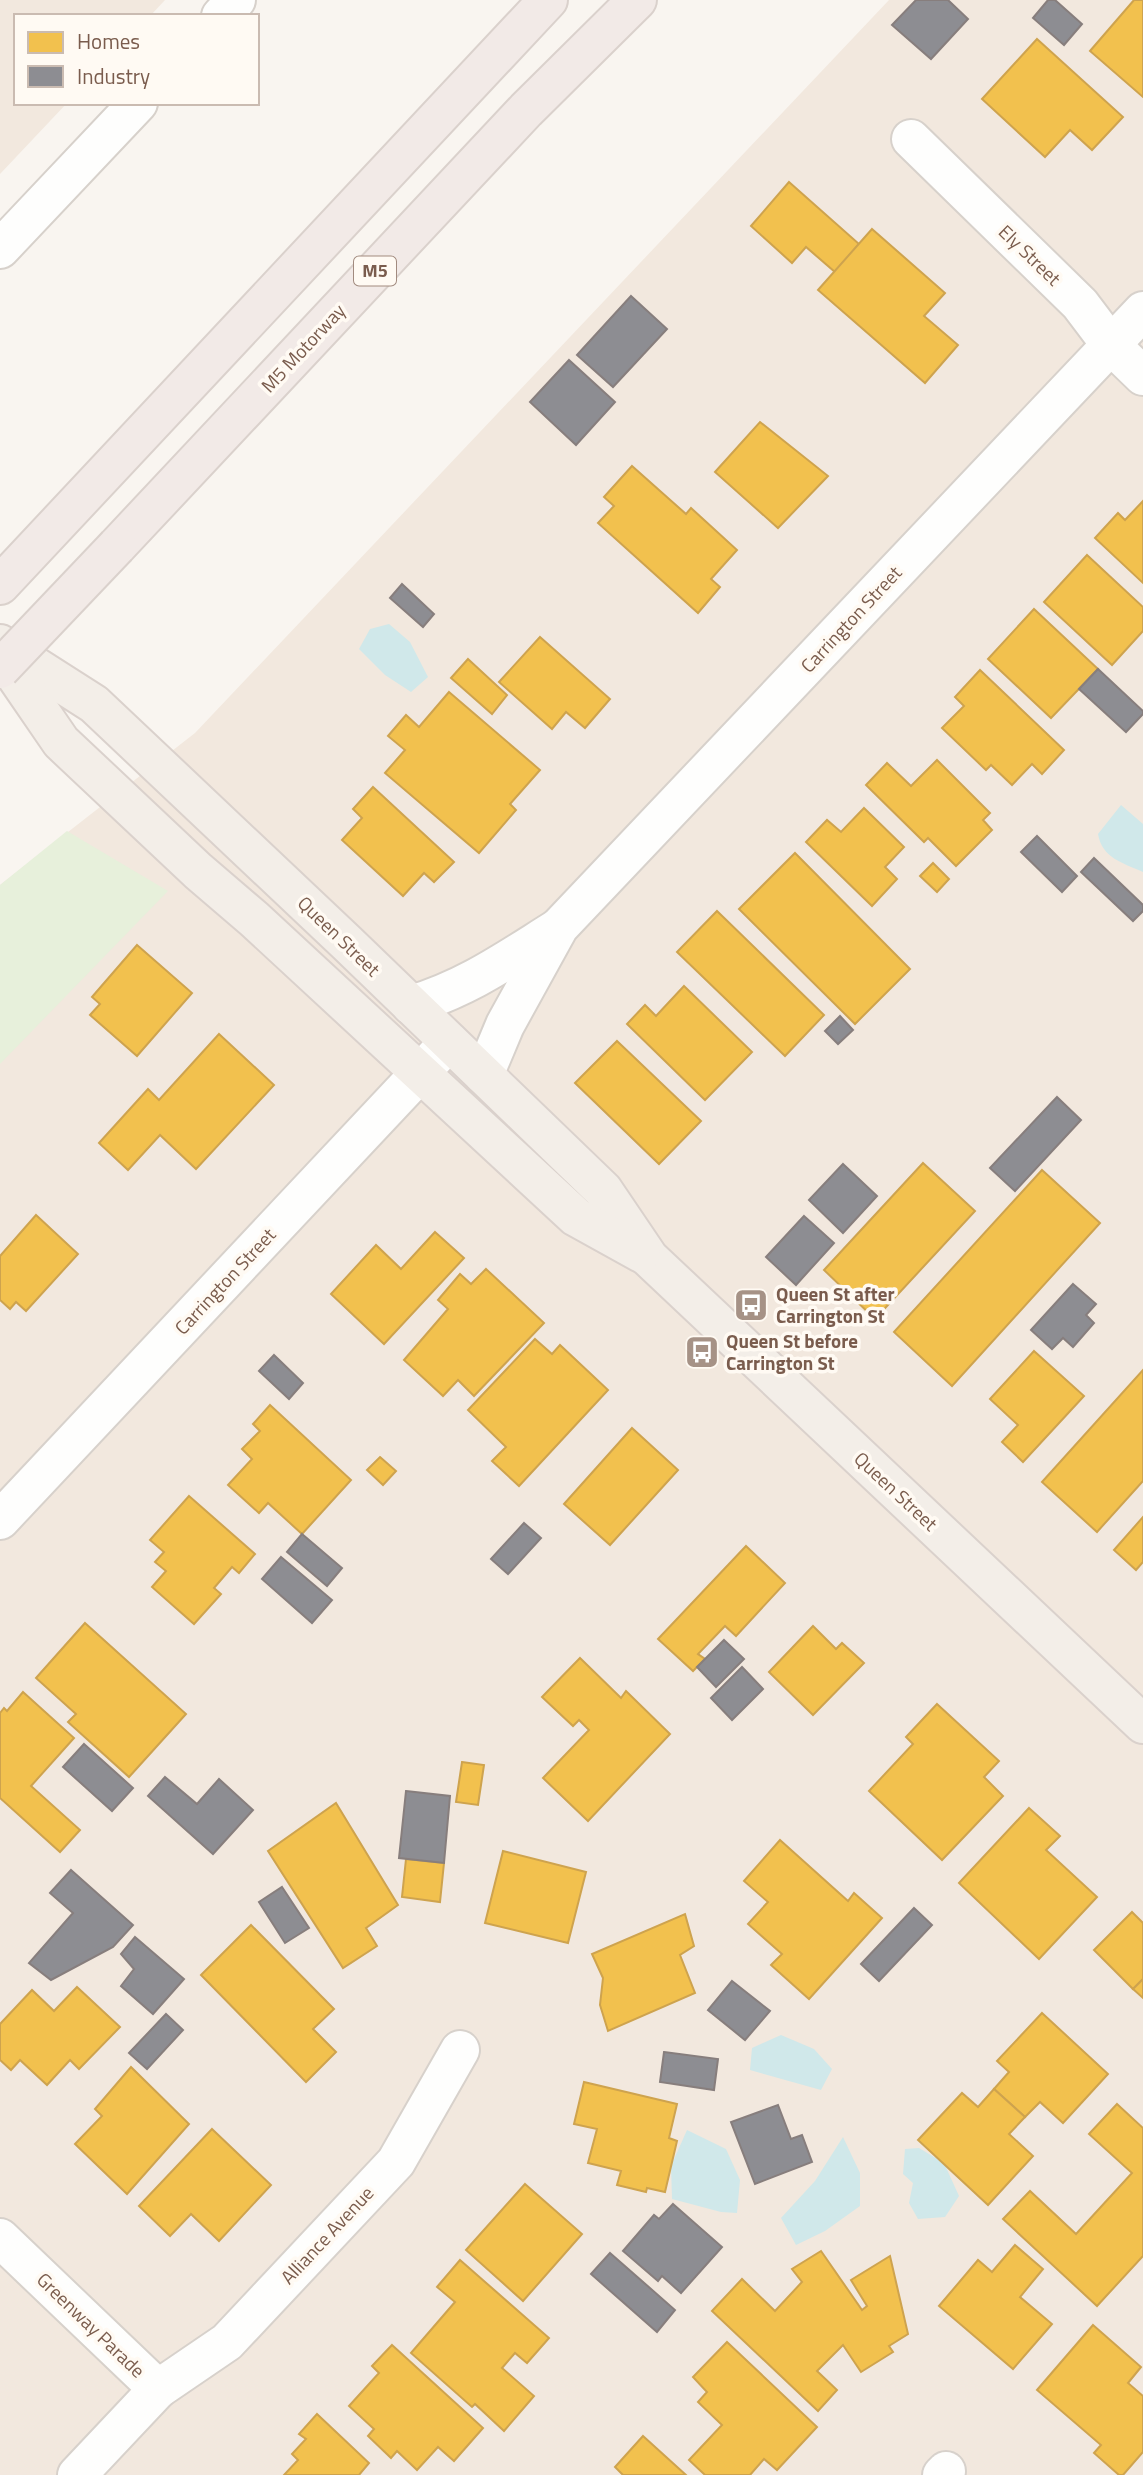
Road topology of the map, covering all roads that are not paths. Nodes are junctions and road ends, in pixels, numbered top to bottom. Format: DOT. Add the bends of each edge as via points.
graph roads {
  1 [pos="236,0"];
  2 [pos="548,0"];
  3 [pos="637,0"];
  4 [pos="223,14"];
  5 [pos="136,105"];
  6 [pos="911,139"];
  7 [pos="0,249"];
  8 [pos="1143,311"];
  9 [pos="1111,345"];
  10 [pos="1143,376"];
  11 [pos="0,585"];
  12 [pos="0,644"];
  13 [pos="0,653"];
  14 [pos="0,669"];
  15 [pos="559,927"];
  16 [pos="411,1005"];
  17 [pos="449,1042"];
  18 [pos="420,1073"];
  19 [pos="484,1075"];
  20 [pos="649,1258"];
  21 [pos="0,1520"];
  22 [pos="1143,1724"];
  23 [pos="460,2050"];
  24 [pos="0,2238"];
  25 [pos="158,2389"];
  26 [pos="77,2475"];
  1 -- 4 [label="street"];
  2 -- 11 [label="highway"];
  3 -- 14 [label="highway, M5 Motorway / M5, bridge" via="526,110"];
  5 -- 7 [label="street"];
  6 -- 9 [label="street, Ely Street" via="1080,304"];
  8 -- 9 [label="street, Carrington Street"];
  9 -- 10 [label="street, Ely Street"];
  9 -- 15 [label="street, Carrington Street"];
  12 -- 16 [label="main road, Queen Street" via="94,704"];
  13 -- 18 [label="main road, Queen Street" via="61,742"];
  15 -- 16 [label="street, Carrington Street" via="468,983"];
  15 -- 19 [label="street, Carrington Street" via="505,1025"];
  16 -- 17 [label="main road, Queen Street"];
  17 -- 18 [label="street, Carrington Street"];
  17 -- 19 [label="main road, Queen Street"];
  18 -- 20 [label="main road, Queen Street" via="576,1217"];
  18 -- 21 [label="street, Carrington Street"];
  19 -- 20 [label="main road, Queen Street" via="603,1190"];
  20 -- 22 [label="main road, Queen Street"];
  23 -- 25 [label="street, Alliance Avenue" via="396,2162 226,2342"];
  24 -- 25 [label="street, Greenway Parade"];
  25 -- 26 [label="street, Greenway Parade"];
}
